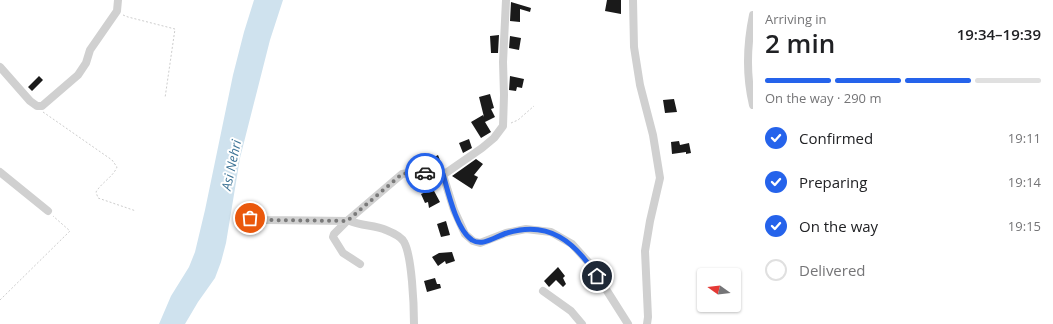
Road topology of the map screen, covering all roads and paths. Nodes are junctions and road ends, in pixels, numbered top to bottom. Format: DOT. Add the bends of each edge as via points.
graph roads {
  1 [pos="118,0"];
  2 [pos="506,0"];
  3 [pos="633,0"];
  4 [pos="117,11"];
  5 [pos="753,15"];
  6 [pos="0,67"];
  7 [pos="3,77"];
  8 [pos="165,98"];
  9 [pos="753,105"];
  10 [pos="37,106"];
  11 [pos="534,106"];
  12 [pos="503,126"];
  13 [pos="0,172"];
  14 [pos="443,174"];
  15 [pos="48,211"];
  16 [pos="136,211"];
  17 [pos="250,218"];
  18 [pos="347,221"];
  19 [pos="360,264"];
  20 [pos="543,291"];
  21 [pos="0,300"];
  22 [pos="414,324"];
  23 [pos="582,324"];
  24 [pos="628,324"];
  25 [pos="647,324"];
  1 -- 4 [label="street"];
  2 -- 12 [label="street"];
  3 -- 25 [label="street" via="634,46 660,178 645,251"];
  4 -- 8 [label="path" via="128,17 175,29"];
  4 -- 10 [label="street" via="90,50 86,63 78,74 42,106"];
  5 -- 9 [label="street" via="749,34 748,73"];
  6 -- 7 [label="street"];
  7 -- 10 [label="street"];
  10 -- 16 [label="path" via="117,166 114,174 96,192 98,198"];
  11 -- 12 [label="path" via="518,120"];
  12 -- 14 [label="street" via="482,148"];
  13 -- 15 [label="street"];
  14 -- 18 [label="street" via="402,174"];
  14 -- 24 [label="street" via="454,210 465,234 473,241 480,243 526,229 551,232 572,244 590,264"];
  15 -- 21 [label="path" via="70,231"];
  17 -- 18 [label="street"];
  18 -- 19 [label="street" via="333,237 343,253"];
  18 -- 22 [label="street" via="385,229 404,242 408,254"];
  20 -- 23 [label="street" via="572,311"];
}
